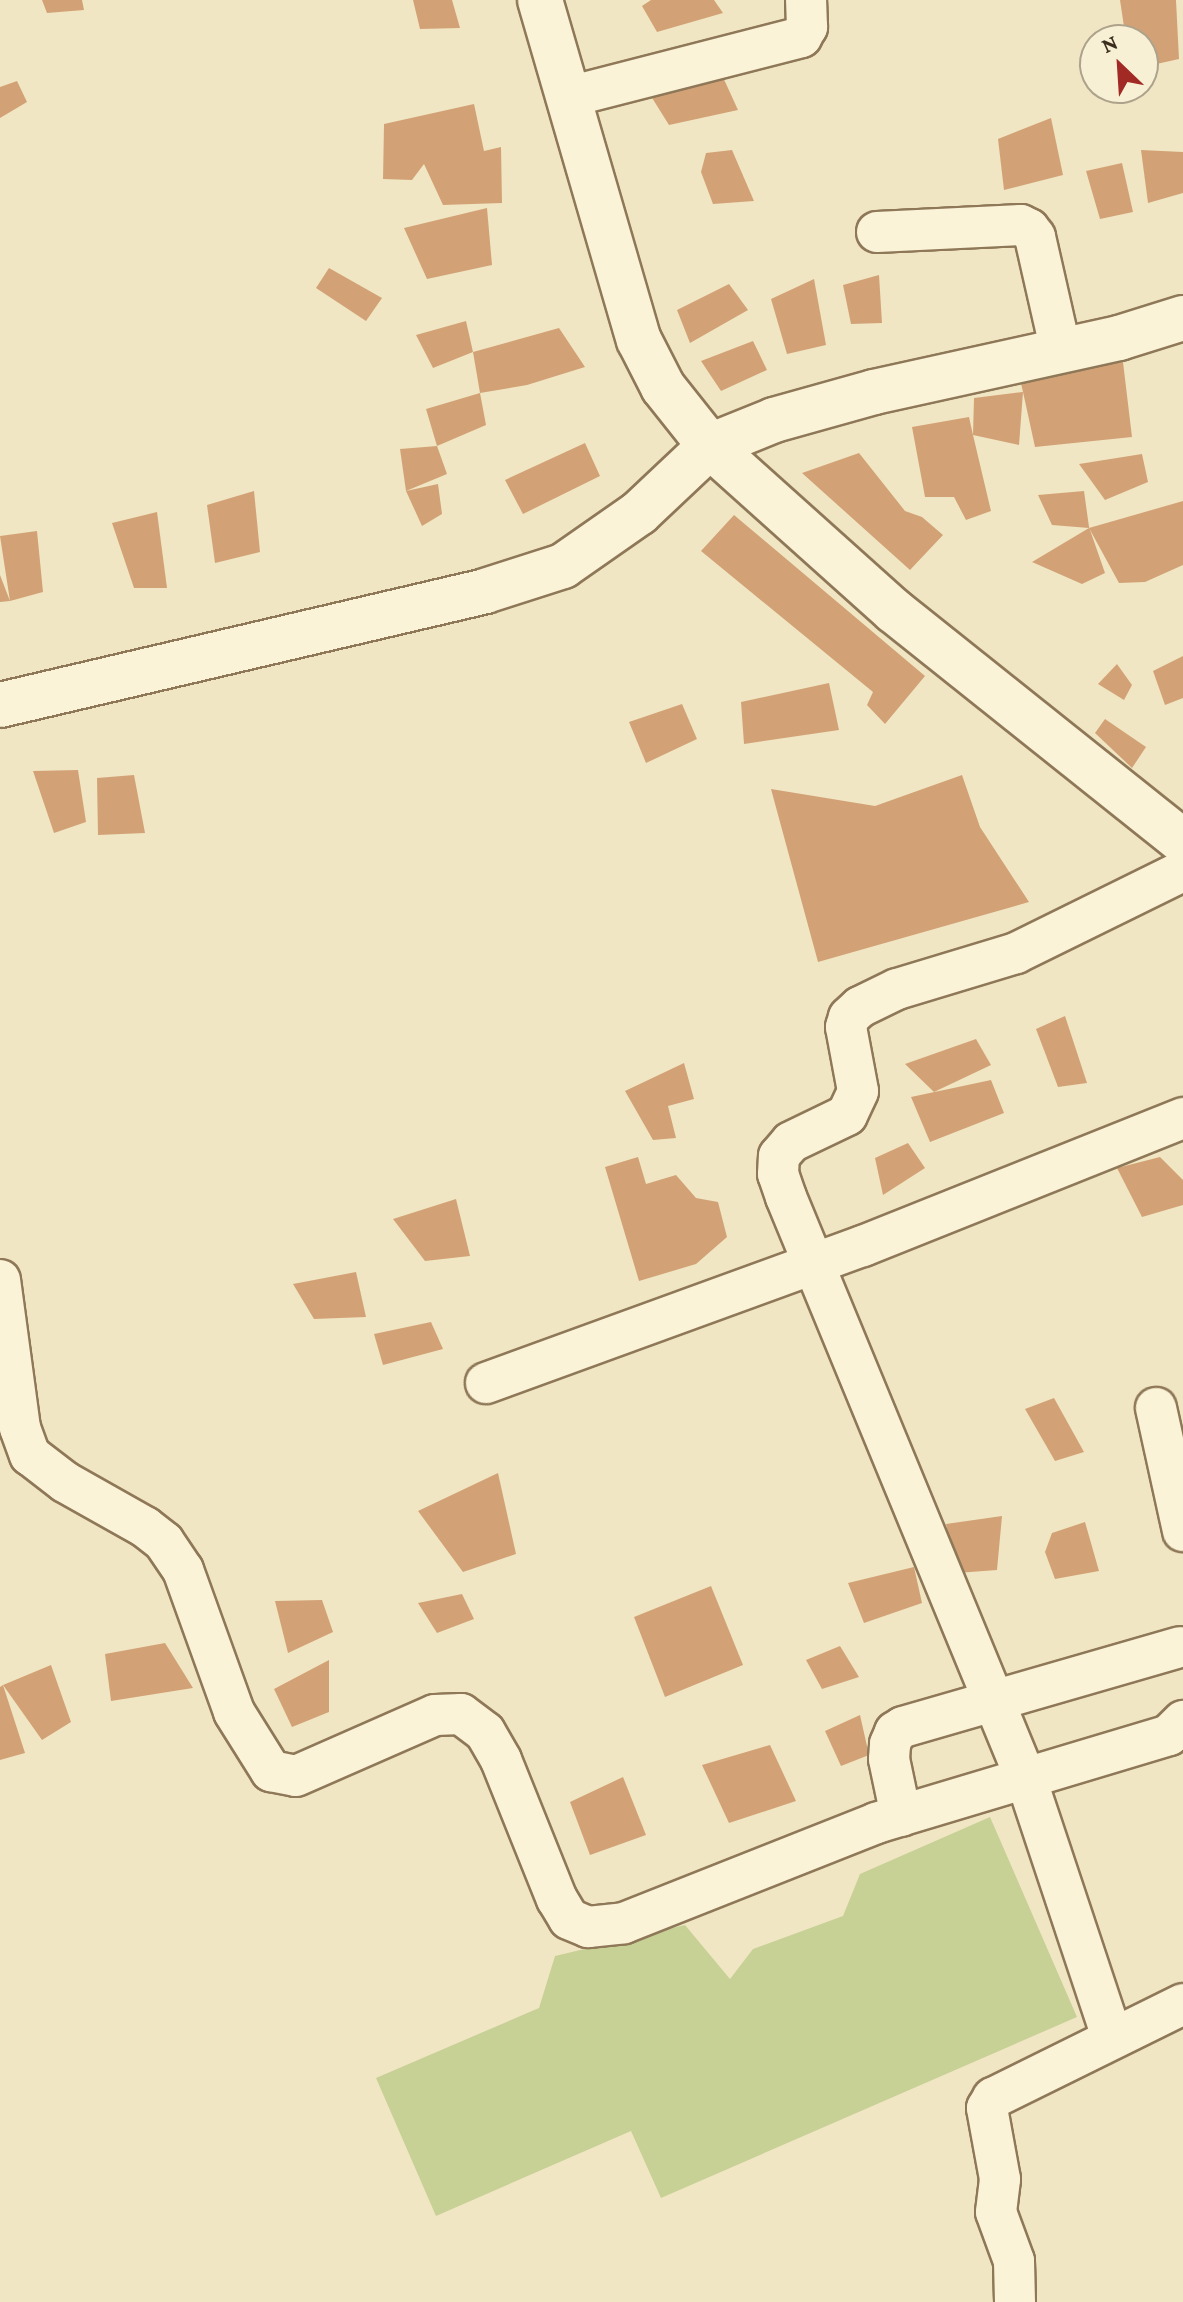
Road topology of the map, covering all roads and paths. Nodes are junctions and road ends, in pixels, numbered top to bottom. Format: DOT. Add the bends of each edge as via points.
graph roads {
  1 [pos="540,0"];
  2 [pos="806,0"];
  3 [pos="568,97"];
  4 [pos="877,232"];
  5 [pos="1183,318"];
  6 [pos="1061,351"];
  7 [pos="710,446"];
  8 [pos="0,705"];
  9 [pos="1183,842"];
  10 [pos="1183,871"];
  11 [pos="1183,1118"];
  12 [pos="813,1263"];
  13 [pos="0,1280"];
  14 [pos="486,1383"];
  15 [pos="1156,1408"];
  16 [pos="1183,1531"];
  17 [pos="1182,1651"];
  18 [pos="994,1700"];
  19 [pos="1183,1721"];
  20 [pos="1026,1779"];
  21 [pos="901,1816"];
  22 [pos="1183,2004"];
  23 [pos="1112,2037"];
  24 [pos="1015,2302"];
  1 -- 3 [label="street"];
  2 -- 3 [label="street" via="807,27 801,37"];
  3 -- 7 [label="street" via="639,340 663,387"];
  4 -- 6 [label="street" via="1021,225 1029,229"];
  5 -- 6 [label="street"];
  6 -- 7 [label="street" via="831,404"];
  7 -- 8 [label="street" via="639,513 563,566 470,595"];
  7 -- 9 [label="street" via="894,611"];
  10 -- 12 [label="street" via="1016,953 897,989 849,1017 846,1027 858,1091 847,1115 791,1142 779,1156 782,1185"];
  11 -- 12 [label="street"];
  12 -- 14 [label="street"];
  12 -- 18 [label="street"];
  13 -- 21 [label="street" via="20,1428 30,1455 164,1542 183,1570 234,1712 271,1771 296,1776 435,1715 461,1714 485,1732 501,1760 557,1899 569,1919 588,1927 624,1923"];
  15 -- 16 [label="street"];
  17 -- 18 [label="street"];
  18 -- 20 [label="street"];
  18 -- 21 [label="street" via="895,1732 889,1759"];
  19 -- 20 [label="street" via="1169,1735"];
  20 -- 21 [label="street"];
  20 -- 23 [label="street"];
  22 -- 23 [label="street"];
  23 -- 24 [label="street" via="993,2098 987,2108 1000,2179 996,2212 1014,2261"];
}
